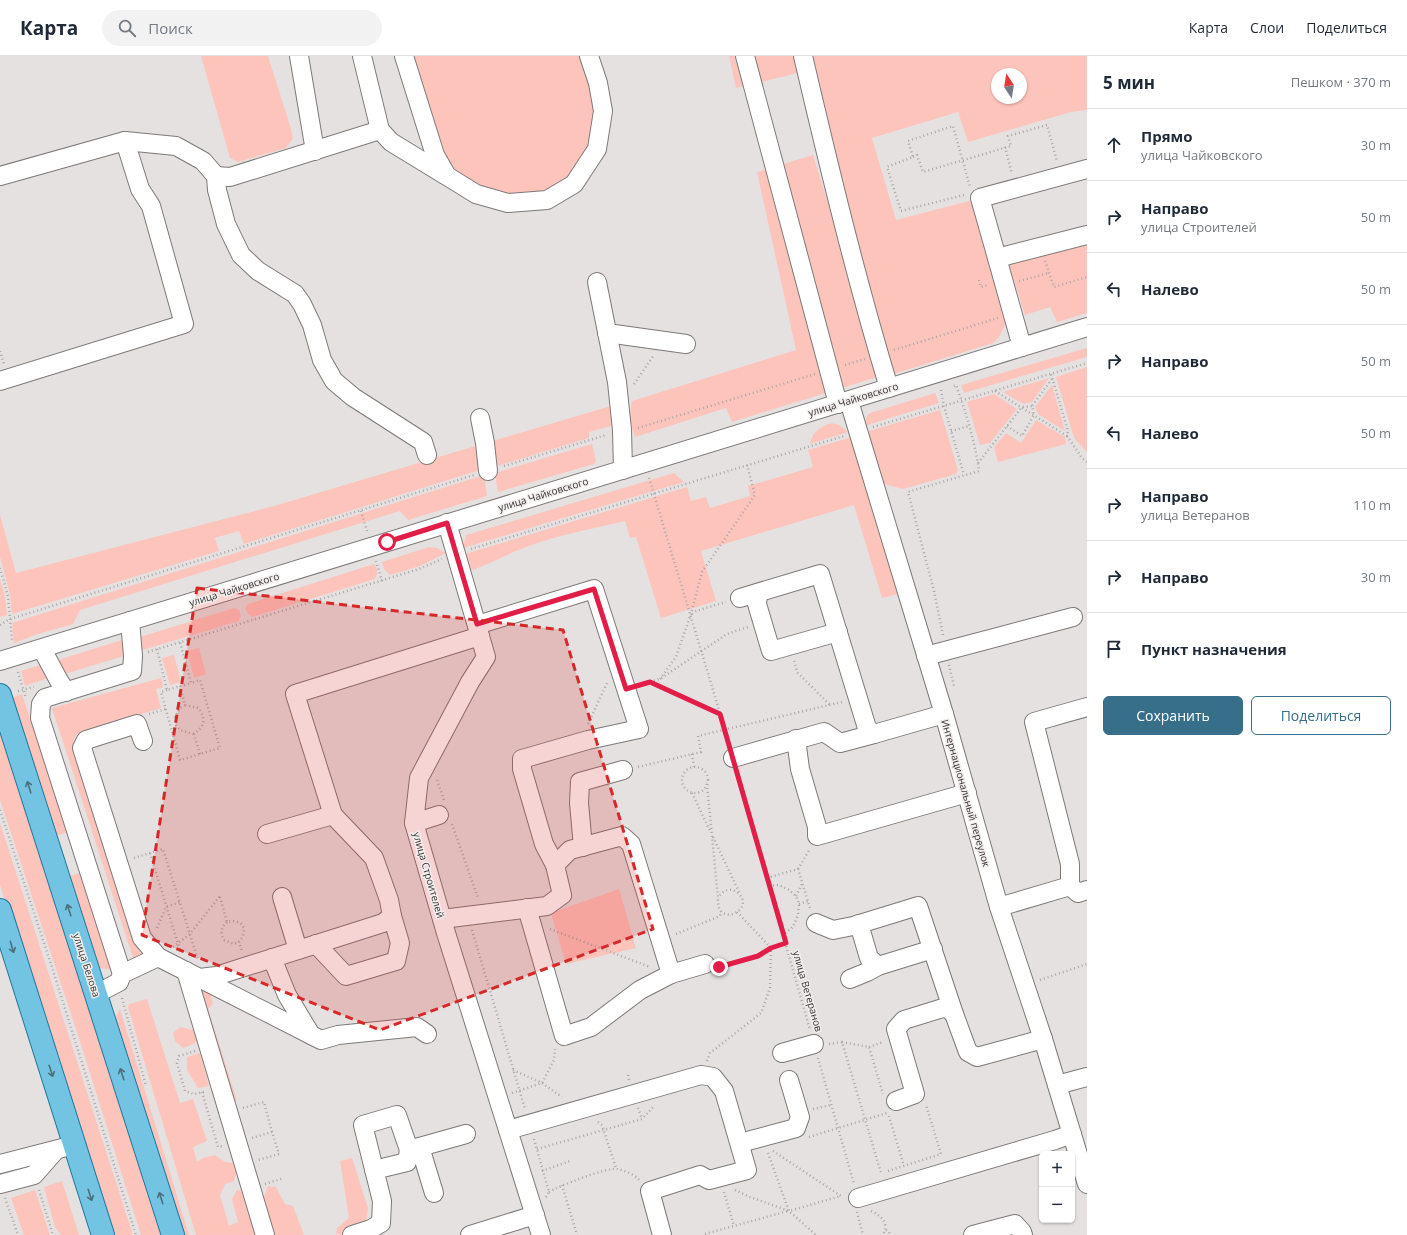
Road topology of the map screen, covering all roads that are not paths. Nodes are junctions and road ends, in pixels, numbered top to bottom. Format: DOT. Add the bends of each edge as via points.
graph roads {
  1 [pos="299,56"];
  2 [pos="362,56"];
  3 [pos="404,56"];
  4 [pos="590,56"];
  5 [pos="745,56"];
  6 [pos="803,56"];
  7 [pos="380,130"];
  8 [pos="125,140"];
  9 [pos="315,151"];
  10 [pos="1087,169"];
  11 [pos="0,176"];
  12 [pos="216,176"];
  13 [pos="447,176"];
  14 [pos="1087,235"];
  15 [pos="997,258"];
  16 [pos="597,282"];
  17 [pos="1087,327"];
  18 [pos="607,333"];
  19 [pos="686,344"];
  20 [pos="1022,347"];
  21 [pos="0,381"];
  22 [pos="889,388"];
  23 [pos="843,403"];
  24 [pos="480,418"];
  25 [pos="427,455"];
  26 [pos="623,470"];
  27 [pos="488,471"];
  28 [pos="447,523"];
  29 [pos="758,593"];
  30 [pos="740,598"];
  31 [pos="1073,617"];
  32 [pos="130,621"];
  33 [pos="478,630"];
  34 [pos="838,632"];
  35 [pos="42,649"];
  36 [pos="926,656"];
  37 [pos="0,661"];
  38 [pos="62,685"];
  39 [pos="0,696"];
  40 [pos="1087,707"];
  41 [pos="944,714"];
  42 [pos="874,734"];
  43 [pos="796,739"];
  44 [pos="143,741"];
  45 [pos="733,758"];
  46 [pos="623,770"];
  47 [pos="966,793"];
  48 [pos="445,813"];
  49 [pos="333,815"];
  50 [pos="414,823"];
  51 [pos="267,834"];
  52 [pos="583,847"];
  53 [pos="555,865"];
  54 [pos="1078,888"];
  55 [pos="282,897"];
  56 [pos="999,907"];
  57 [pos="0,910"];
  58 [pos="529,915"];
  59 [pos="392,916"];
  60 [pos="442,919"];
  61 [pos="816,923"];
  62 [pos="859,924"];
  63 [pos="316,944"];
  64 [pos="933,949"];
  65 [pos="298,950"];
  66 [pos="153,951"];
  67 [pos="272,958"];
  68 [pos="705,964"];
  69 [pos="878,966"];
  70 [pos="662,971"];
  71 [pos="122,974"];
  72 [pos="193,975"];
  73 [pos="850,979"];
  74 [pos="96,994"];
  75 [pos="954,1014"];
  76 [pos="427,1034"];
  77 [pos="311,1035"];
  78 [pos="1043,1039"];
  79 [pos="815,1046"];
  80 [pos="782,1053"];
  81 [pos="1087,1077"];
  82 [pos="789,1080"];
  83 [pos="1057,1085"];
  84 [pos="892,1107"];
  85 [pos="508,1130"];
  86 [pos="466,1134"];
  87 [pos="1072,1134"];
  88 [pos="740,1143"];
  89 [pos="65,1147"];
  90 [pos="414,1149"];
  91 [pos="0,1164"];
  92 [pos="374,1170"];
  93 [pos="0,1184"];
  94 [pos="1087,1184"];
  95 [pos="434,1193"];
  96 [pos="853,1195"];
  97 [pos="535,1215"];
  98 [pos="103,1235"];
  99 [pos="173,1235"];
  100 [pos="265,1235"];
  101 [pos="352,1235"];
  102 [pos="470,1235"];
  103 [pos="541,1235"];
  104 [pos="662,1235"];
  105 [pos="973,1235"];
  106 [pos="1023,1235"];
  1 -- 9 [label="street"];
  2 -- 7 [label="street"];
  3 -- 13 [label="street" via="435,155"];
  4 -- 13 [label="street" via="603,111 597,149 574,184 547,200 508,203 476,194"];
  5 -- 23 [label="street, Интернациональный переулок"];
  6 -- 22 [label="street" via="829,165"];
  7 -- 9 [label="street"];
  7 -- 13 [label="street" via="391,142"];
  8 -- 11 [label="street"];
  8 -- 12 [label="street" via="176,146 203,161"];
  8 -- 21 [label="street" via="140,190 151,206 184,324"];
  9 -- 12 [label="street" via="230,177"];
  10 -- 15 [label="street" via="1016,188 976,195"];
  12 -- 25 [label="street" via="226,224 241,255 258,271 296,294 312,325 322,360 334,381 353,397 423,442"];
  14 -- 15 [label="street"];
  15 -- 20 [label="street"];
  16 -- 18 [label="street"];
  17 -- 20 [label="street, улица Чайковского"];
  18 -- 19 [label="street"];
  18 -- 26 [label="street" via="620,404"];
  20 -- 22 [label="street, улица Чайковского"];
  22 -- 23 [label="street, улица Чайковского"];
  23 -- 26 [label="street, улица Чайковского"];
  23 -- 36 [label="street, Интернациональный переулок" via="858,432"];
  24 -- 27 [label="street"];
  26 -- 28 [label="street, улица Чайковского"];
  28 -- 32 [label="street, улица Чайковского"];
  28 -- 33 [label="street, улица Строителей"];
  29 -- 30 [label="street"];
  29 -- 34 [label="street" via="820,574"];
  29 -- 34 [label="street" via="757,604 771,651"];
  31 -- 36 [label="street"];
  32 -- 35 [label="street, улица Чайковского"];
  32 -- 38 [label="street" via="132,671"];
  33 -- 49 [label="street" via="295,694"];
  33 -- 50 [label="street, улица Строителей" via="486,657 419,778"];
  33 -- 53 [label="street" via="594,589 639,729 580,742 522,759 522,769 544,844"];
  34 -- 42 [label="street" via="867,728"];
  35 -- 37 [label="street, улица Чайковского"];
  35 -- 38 [label="street"];
  36 -- 41 [label="street, Интернациональный переулок"];
  38 -- 71 [label="street" via="41,704 40,718"];
  74 -- 39 [label="main road, улица Белова, one-way"];
  40 -- 54 [label="street" via="1034,722"];
  41 -- 42 [label="street"];
  41 -- 47 [label="street, Интернациональный переулок"];
  42 -- 43 [label="street" via="840,742 824,732"];
  43 -- 45 [label="street"];
  43 -- 47 [label="street" via="800,769 817,827 817,836"];
  44 -- 66 [label="street" via="137,724 86,740 82,748 142,938"];
  46 -- 52 [label="street" via="580,782"];
  47 -- 56 [label="street, Интернациональный переулок"];
  48 -- 50 [label="street"];
  49 -- 51 [label="street"];
  49 -- 59 [label="street" via="374,858"];
  50 -- 60 [label="street, улица Строителей"];
  52 -- 53 [label="street" via="570,850"];
  52 -- 70 [label="street" via="622,836 631,844 660,940"];
  53 -- 58 [label="street" via="562,895"];
  54 -- 56 [label="street"];
  55 -- 65 [label="street"];
  56 -- 78 [label="street, Интернациональный переулок"];
  57 -- 89 [label="main road, one-way"];
  58 -- 60 [label="street" via="475,915"];
  58 -- 70 [label="street" via="564,1036 591,1027"];
  59 -- 63 [label="street" via="383,923"];
  59 -- 63 [label="street" via="400,943 396,961 346,976"];
  60 -- 85 [label="street, улица Строителей"];
  61 -- 62 [label="street" via="833,930"];
  62 -- 64 [label="street" via="918,906"];
  62 -- 69 [label="street" via="869,958"];
  63 -- 65 [label="street"];
  64 -- 69 [label="street"];
  64 -- 75 [label="street"];
  65 -- 67 [label="street"];
  66 -- 71 [label="street"];
  66 -- 72 [label="street"];
  67 -- 72 [label="street" via="216,976"];
  67 -- 77 [label="street" via="288,995"];
  68 -- 70 [label="street"];
  69 -- 73 [label="street"];
  71 -- 74 [label="street" via="118,982"];
  72 -- 77 [label="street"];
  72 -- 100 [label="street" via="209,1047"];
  99 -- 74 [label="main road, улица Белова, one-way"];
  75 -- 78 [label="street" via="968,1052 976,1057"];
  75 -- 84 [label="street" via="946,1007 904,1020 896,1029 915,1094"];
  76 -- 77 [label="street" via="417,1027 338,1035 321,1040"];
  78 -- 83 [label="street, Интернациональный переулок"];
  79 -- 80 [label="street"];
  81 -- 83 [label="street"];
  82 -- 88 [label="street" via="800,1117 796,1128 764,1142"];
  83 -- 87 [label="street, Интернациональный переулок"];
  85 -- 88 [label="street" via="701,1075 713,1077 724,1091"];
  85 -- 97 [label="street, улица Строителей"];
  86 -- 90 [label="street"];
  87 -- 94 [label="street, Интернациональный переулок"];
  87 -- 96 [label="street"];
  88 -- 104 [label="street" via="747,1170 721,1180 709,1180 700,1175 650,1191"];
  89 -- 91 [label="street"];
  89 -- 93 [label="street" via="34,1175"];
  89 -- 98 [label="main road, one-way"];
  90 -- 92 [label="street" via="407,1162"];
  90 -- 92 [label="street" via="397,1115 363,1124"];
  90 -- 95 [label="street"];
  92 -- 101 [label="street" via="382,1201 381,1223"];
  97 -- 102 [label="street"];
  97 -- 103 [label="street, улица Строителей"];
  105 -- 106 [label="street" via="1015,1224"];
}
